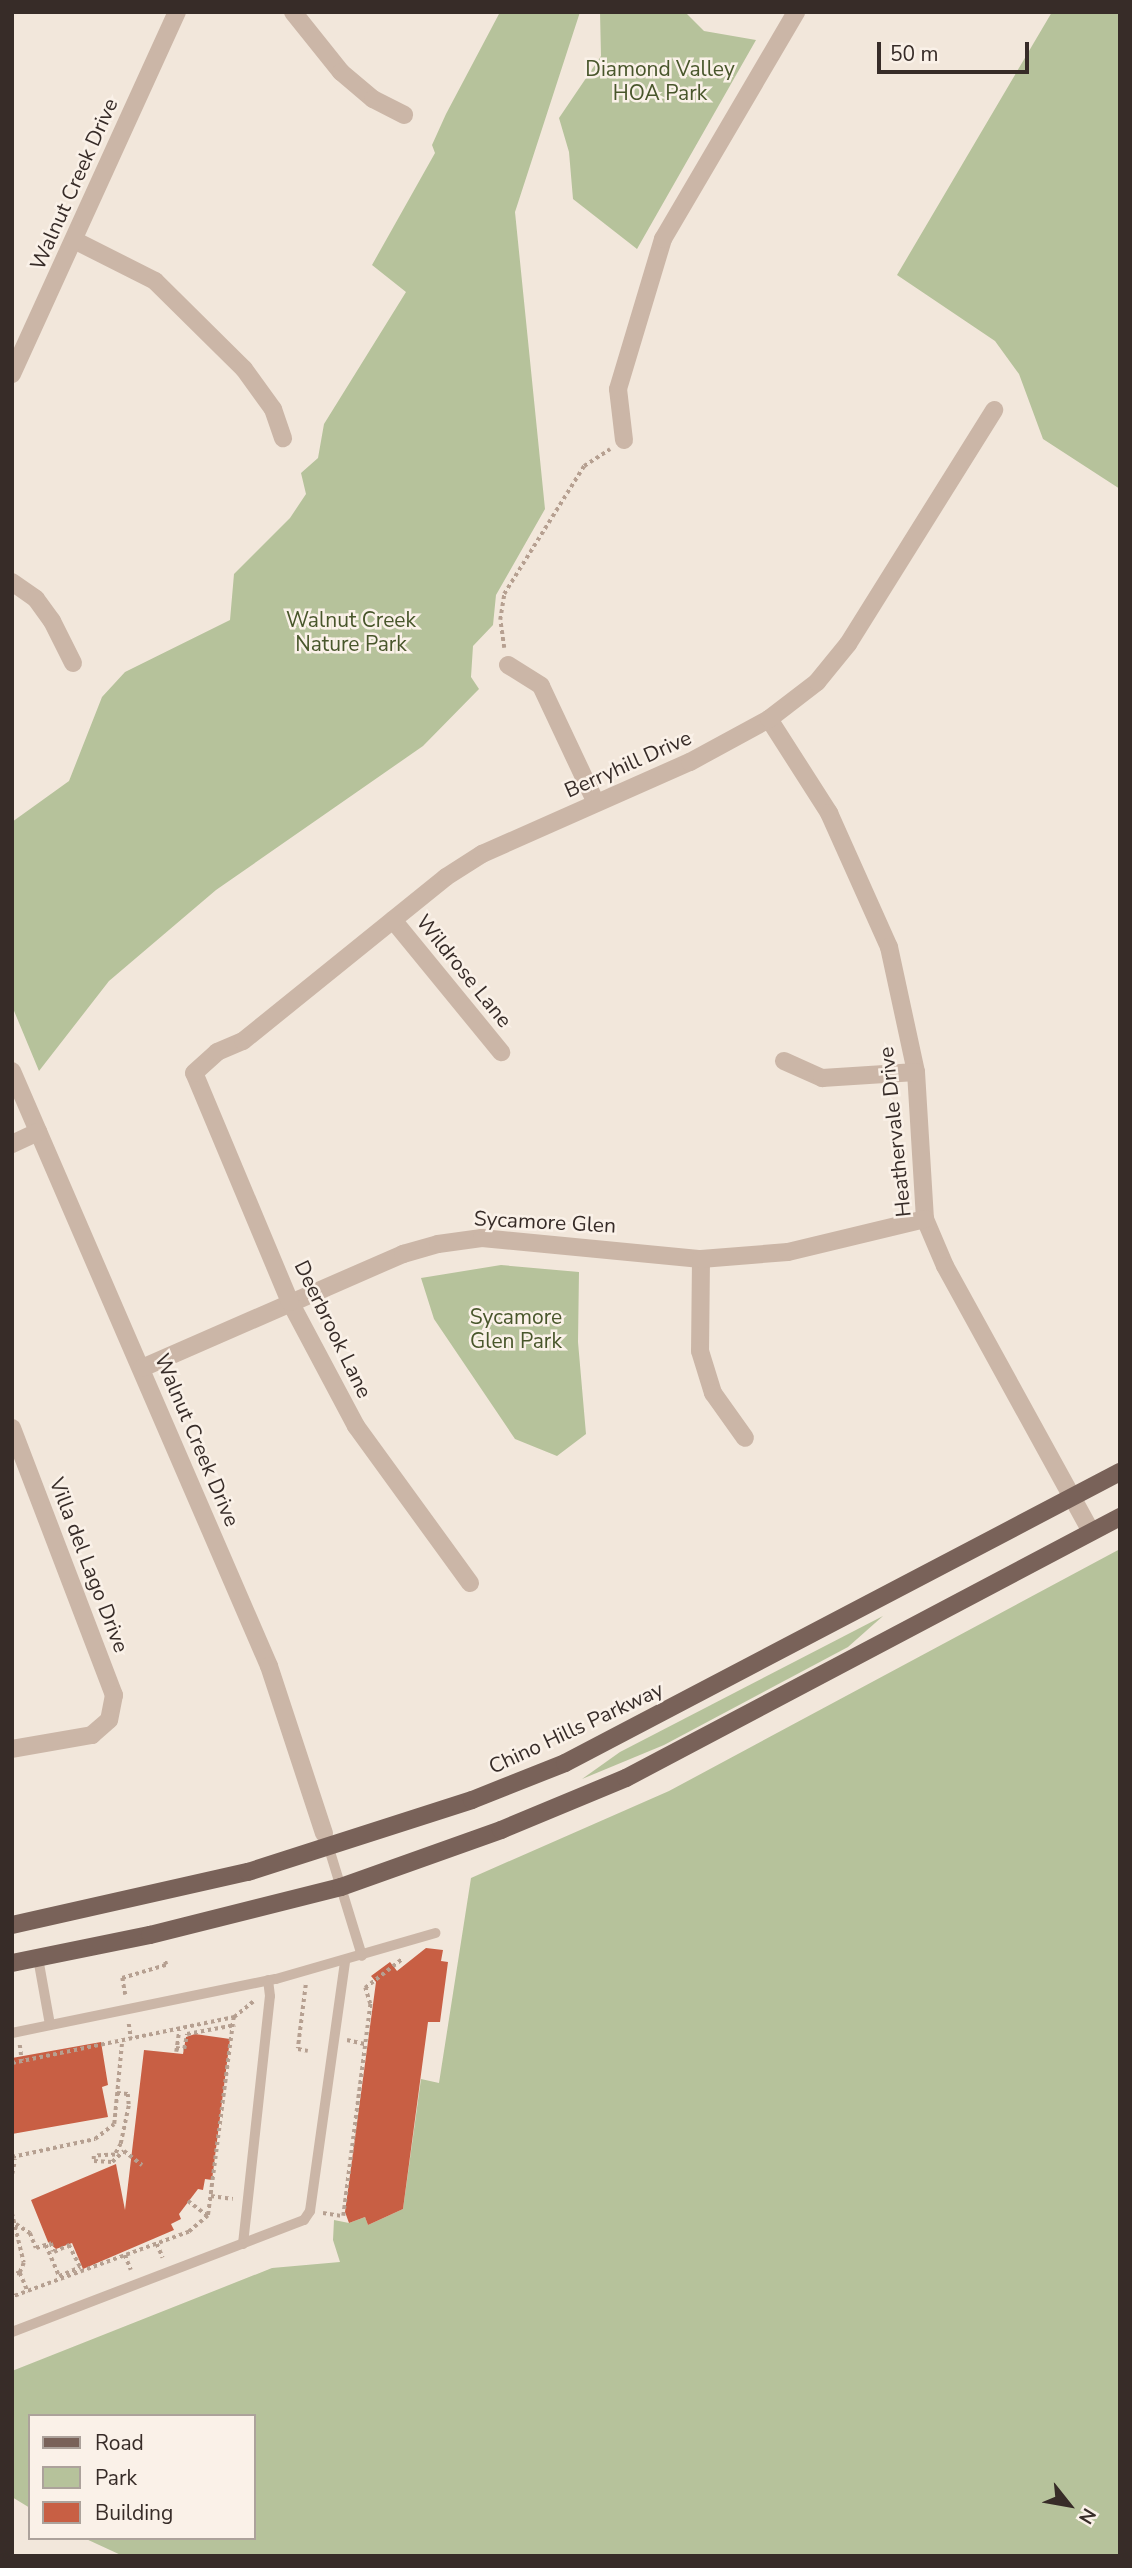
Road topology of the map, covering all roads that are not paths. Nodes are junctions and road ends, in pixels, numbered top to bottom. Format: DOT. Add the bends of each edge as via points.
graph roads {
  1 [pos="177,12"];
  2 [pos="293,12"];
  3 [pos="796,12"];
  4 [pos="404,115"];
  5 [pos="74,240"];
  6 [pos="12,374"];
  7 [pos="994,410"];
  8 [pos="283,438"];
  9 [pos="624,440"];
  10 [pos="12,582"];
  11 [pos="73,663"];
  12 [pos="508,665"];
  13 [pos="769,719"];
  14 [pos="596,803"];
  15 [pos="393,920"];
  16 [pos="501,1052"];
  17 [pos="784,1061"];
  18 [pos="12,1071"];
  19 [pos="916,1072"];
  20 [pos="194,1073"];
  21 [pos="38,1132"];
  22 [pos="12,1143"];
  23 [pos="925,1219"];
  24 [pos="701,1259"];
  25 [pos="290,1302"];
  26 [pos="142,1368"];
  27 [pos="12,1429"];
  28 [pos="745,1438"];
  29 [pos="1120,1472"];
  30 [pos="1072,1497"];
  31 [pos="1120,1517"];
  32 [pos="1091,1532"];
  33 [pos="470,1583"];
  34 [pos="12,1749"];
  35 [pos="326,1840"];
  36 [pos="341,1887"];
  37 [pos="12,1925"];
  38 [pos="435,1933"];
  39 [pos="362,1956"];
  40 [pos="38,1958"];
  41 [pos="345,1961"];
  42 [pos="12,1963"];
  43 [pos="268,1980"];
  44 [pos="50,2025"];
  45 [pos="12,2033"];
  46 [pos="243,2244"];
  47 [pos="12,2332"];
  1 -- 5 [label="street, Walnut Creek Drive"];
  2 -- 4 [label="street" via="341,72 373,99"];
  3 -- 9 [label="street" via="663,239 618,389"];
  5 -- 6 [label="street, Walnut Creek Drive"];
  5 -- 8 [label="street" via="155,281 244,369 273,409"];
  7 -- 13 [label="street, Berryhill Drive" via="848,644 817,682"];
  10 -- 11 [label="street" via="36,599"];
  12 -- 14 [label="street" via="541,686"];
  13 -- 14 [label="street, Berryhill Drive" via="690,762"];
  13 -- 19 [label="street, Heathervale Drive" via="829,813 870,899 889,947"];
  14 -- 15 [label="street, Berryhill Drive" via="482,854"];
  15 -- 16 [label="street, Wildrose Lane"];
  15 -- 20 [label="street, Berryhill Drive" via="243,1041 216,1052"];
  17 -- 19 [label="street" via="822,1078"];
  18 -- 21 [label="street, Walnut Creek Drive"];
  19 -- 23 [label="street, Heathervale Drive"];
  20 -- 25 [label="street, Deerbrook Lane"];
  21 -- 22 [label="street"];
  21 -- 26 [label="street, Walnut Creek Drive"];
  23 -- 24 [label="street, Sycamore Glen" via="788,1252"];
  23 -- 30 [label="street, Heathervale Drive" via="945,1266"];
  24 -- 25 [label="street, Sycamore Glen" via="482,1238 403,1254"];
  24 -- 28 [label="street" via="700,1351 713,1393"];
  25 -- 26 [label="street, Sycamore Glen"];
  25 -- 33 [label="street, Deerbrook Lane" via="356,1426"];
  26 -- 35 [label="street, Walnut Creek Drive" via="268,1666"];
  27 -- 34 [label="street, Villa del Lago Drive" via="114,1695 109,1720 92,1735"];
  29 -- 30 [label="main road, Chino Hills Parkway"];
  30 -- 32 [label="street, Heathervale Drive"];
  30 -- 35 [label="main road, Chino Hills Parkway" via="565,1763"];
  31 -- 32 [label="main road"];
  32 -- 36 [label="main road" via="626,1778 501,1830"];
  35 -- 36 [label="lane, Walnut Creek Drive"];
  35 -- 37 [label="main road, Chino Hills Parkway" via="248,1872"];
  36 -- 39 [label="lane, Walnut Creek Drive"];
  36 -- 40 [label="main road"];
  38 -- 39 [label="lane"];
  39 -- 41 [label="lane"];
  40 -- 42 [label="main road"];
  40 -- 44 [label="lane"];
  41 -- 43 [label="lane"];
  41 -- 46 [label="lane" via="310,2211 293,2227"];
  43 -- 44 [label="lane"];
  43 -- 46 [label="lane"];
  44 -- 45 [label="lane"];
  46 -- 47 [label="lane"];
}
